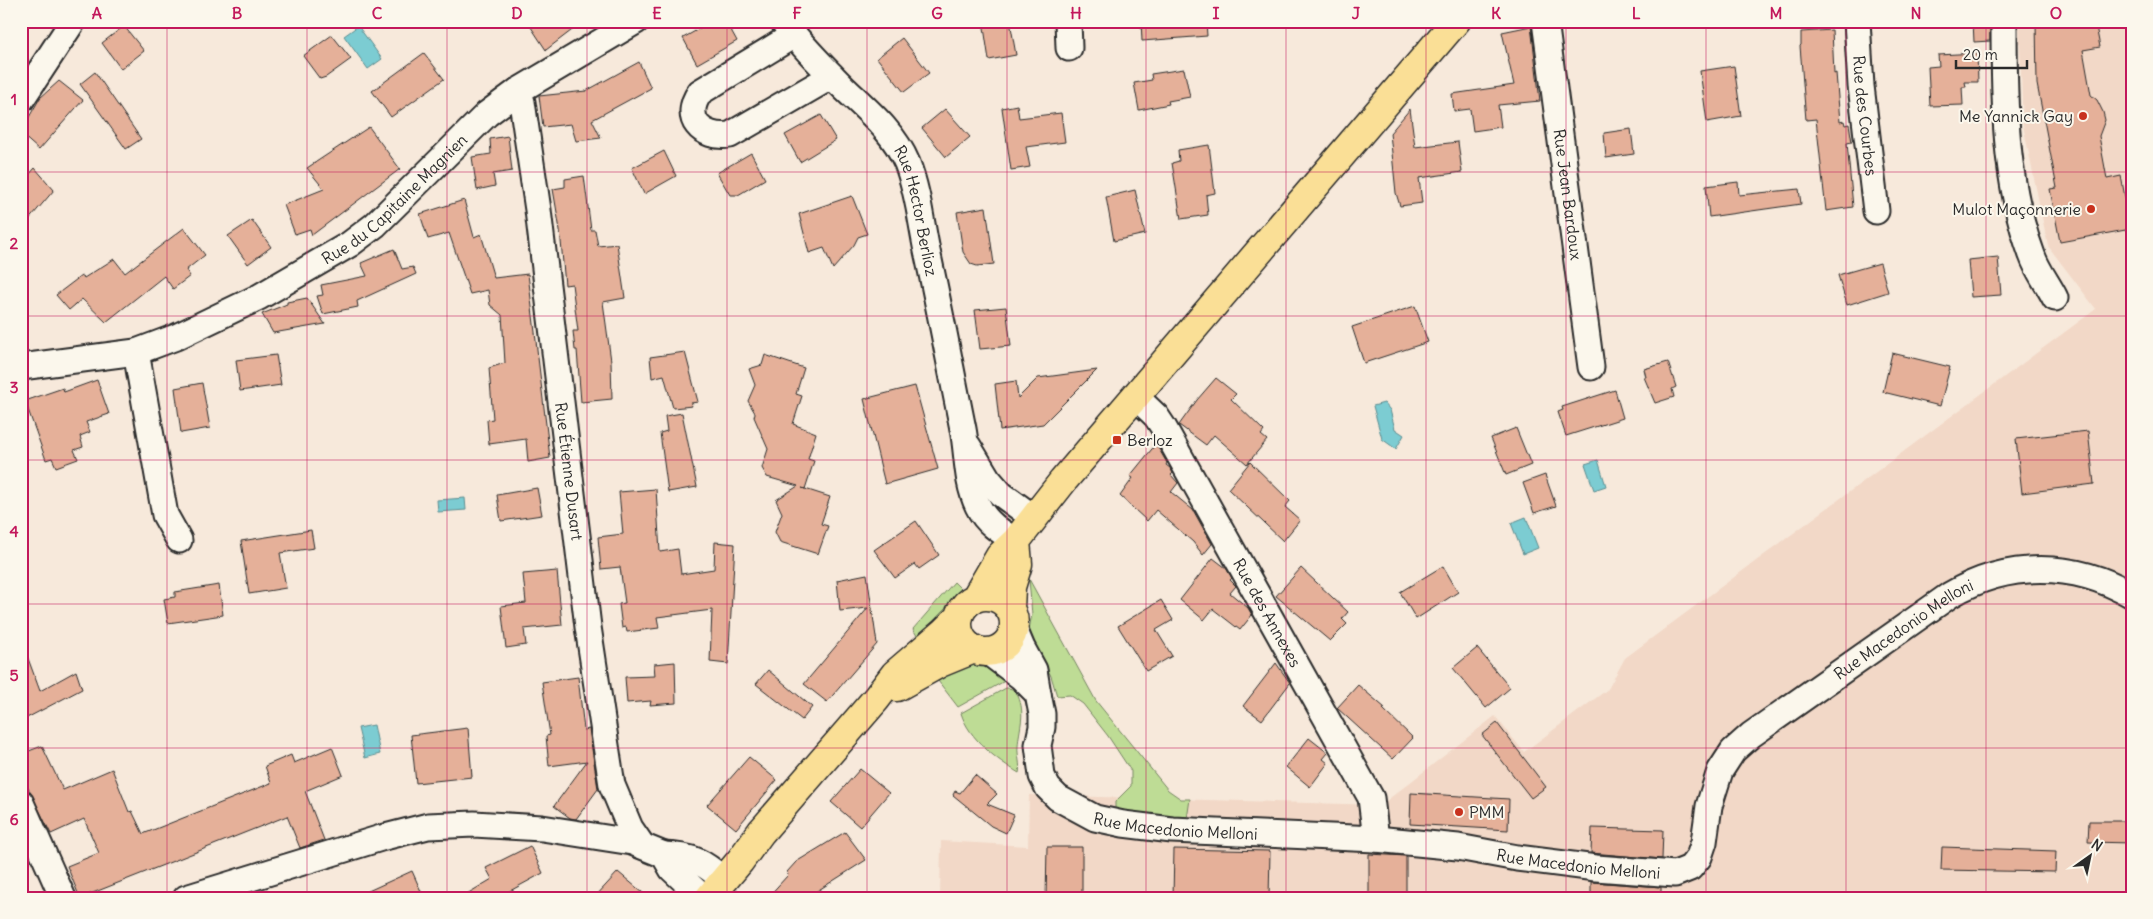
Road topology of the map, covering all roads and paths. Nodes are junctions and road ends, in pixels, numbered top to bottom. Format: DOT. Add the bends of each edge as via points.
graph roads {
  1 [pos="73,21"];
  2 [pos="636,21"];
  3 [pos="1068,21"];
  4 [pos="1456,21"];
  5 [pos="1545,21"];
  6 [pos="1857,21"];
  7 [pos="2004,21"];
  8 [pos="789,28"];
  9 [pos="1069,48"];
  10 [pos="832,76"];
  11 [pos="518,90"];
  12 [pos="21,100"];
  13 [pos="1876,211"];
  14 [pos="2055,298"];
  15 [pos="136,352"];
  16 [pos="21,367"];
  17 [pos="1591,367"];
  18 [pos="1135,396"];
  19 [pos="965,442"];
  20 [pos="1034,518"];
  21 [pos="179,540"];
  22 [pos="1016,542"];
  23 [pos="2132,595"];
  24 [pos="967,607"];
  25 [pos="1012,619"];
  26 [pos="981,651"];
  27 [pos="1038,694"];
  28 [pos="876,699"];
  29 [pos="22,806"];
  30 [pos="1376,839"];
  31 [pos="641,844"];
  32 [pos="664,854"];
  33 [pos="717,889"];
  34 [pos="63,898"];
  35 [pos="186,898"];
  36 [pos="703,898"];
  1 -- 12 [label="street"];
  2 -- 11 [label="street, Rue du Capitaine Magnien"];
  3 -- 9 [label="street"];
  4 -- 18 [label="main road"];
  5 -- 17 [label="street, Rue Jean Bardoux"];
  6 -- 13 [label="street, Rue des Courbes" via="1860,86"];
  7 -- 14 [label="street" via="2006,120 2013,182 2032,256"];
  8 -- 10 [label="street, Rue Hector Berlioz"];
  8 -- 10 [label="street" via="700,92 693,102 692,114 700,129 716,137 730,135"];
  10 -- 19 [label="street, Rue Hector Berlioz" via="882,125 898,144 907,163"];
  11 -- 15 [label="street, Rue du Capitaine Magnien" via="487,114 376,225 350,244 259,297 176,337"];
  11 -- 31 [label="street, Rue Étienne Dusart" via="538,210 587,617 612,785 630,828"];
  15 -- 16 [label="street, Rue du Capitaine Magnien"];
  15 -- 21 [label="street" via="165,515"];
  18 -- 20 [label="main road"];
  18 -- 30 [label="street, Rue des Annexes" via="1164,428 1371,798"];
  19 -- 20 [label="street, Rue Hector Berlioz" via="1001,494"];
  19 -- 22 [label="street, Rue Hector Berlioz" via="967,470 978,507 994,527"];
  20 -- 22 [label="main road"];
  22 -- 24 [label="main road" via="1000,556"];
  22 -- 25 [label="main road" via="1018,564 1011,587"];
  23 -- 30 [label="street, Rue Macedonio Melloni" via="2095,578 2037,568 1990,576 1968,584 1733,750 1713,789 1699,857 1690,868 1675,874 1596,868 1458,847"];
  24 -- 25 [label="main road" via="987,596 998,598"];
  24 -- 26 [label="main road" via="961,636 969,646"];
  24 -- 28 [label="main road" via="894,674"];
  25 -- 26 [label="main road" via="1010,638 1003,646"];
  25 -- 27 [label="street, Rue Macedonio Melloni" via="1034,670"];
  26 -- 27 [label="street" via="1021,677"];
  26 -- 28 [label="main road" via="940,662"];
  27 -- 30 [label="street, Rue Macedonio Melloni" via="1042,714 1038,745 1042,776 1058,798 1095,818 1172,830"];
  28 -- 33 [label="main road" via="786,802"];
  29 -- 34 [label="street"];
  31 -- 32 [label="street"];
  31 -- 35 [label="street" via="526,827 428,826"];
  32 -- 33 [label="street" via="696,859"];
  32 -- 36 [label="street" via="672,869"];
}
